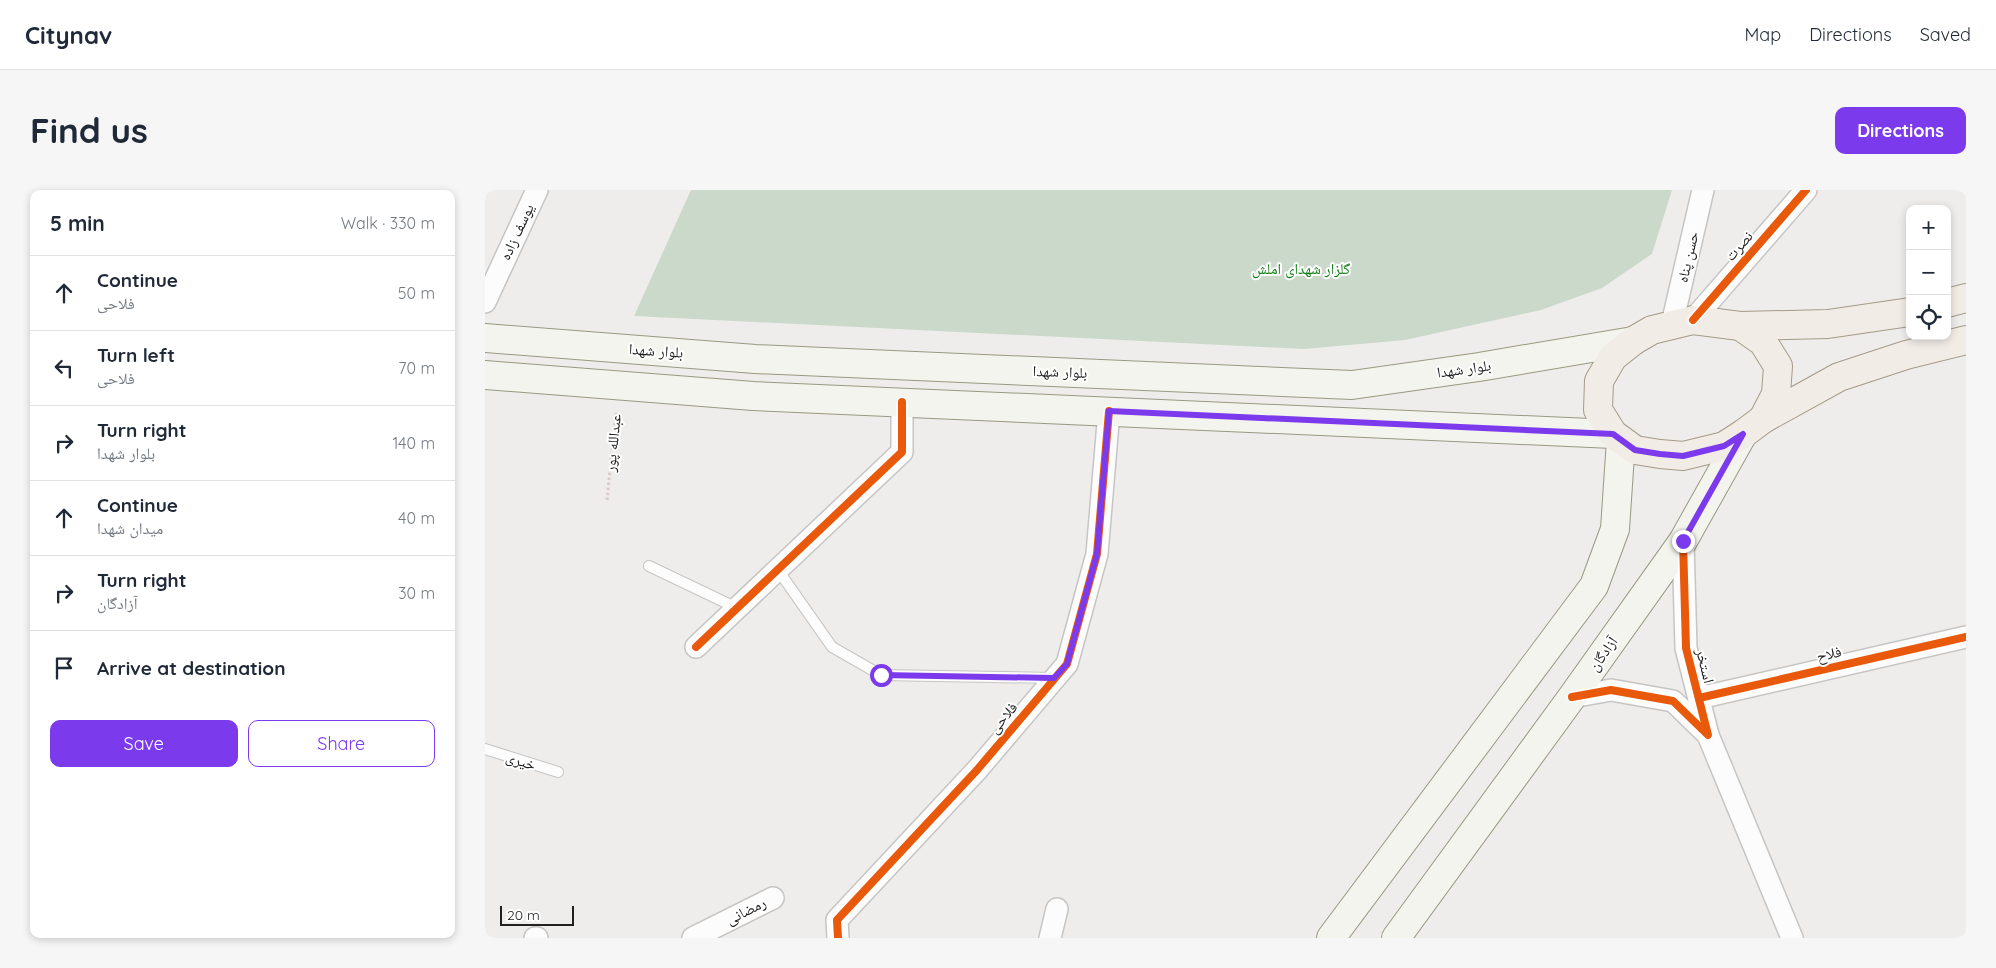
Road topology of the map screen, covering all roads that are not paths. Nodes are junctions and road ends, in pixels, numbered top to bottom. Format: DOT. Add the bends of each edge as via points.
graph roads {
  1 [pos="537,190"];
  2 [pos="1703,190"];
  3 [pos="1806,190"];
  4 [pos="1966,298"];
  5 [pos="1951,301"];
  6 [pos="485,302"];
  7 [pos="1906,313"];
  8 [pos="1683,322"];
  9 [pos="1740,326"];
  10 [pos="485,338"];
  11 [pos="1966,340"];
  12 [pos="1633,342"];
  13 [pos="755,359"];
  14 [pos="485,375"];
  15 [pos="1228,379"];
  16 [pos="753,396"];
  17 [pos="902,402"];
  18 [pos="1109,411"];
  19 [pos="1227,416"];
  20 [pos="1753,427"];
  21 [pos="1617,437"];
  22 [pos="1683,541"];
  23 [pos="649,566"];
  24 [pos="777,570"];
  25 [pos="737,608"];
  26 [pos="1966,637"];
  27 [pos="696,647"];
  28 [pos="1054,678"];
  29 [pos="1572,697"];
  30 [pos="1699,698"];
  31 [pos="1708,735"];
  32 [pos="485,749"];
  33 [pos="558,772"];
  34 [pos="773,898"];
  35 [pos="1057,908"];
  36 [pos="693,938"];
  37 [pos="838,938"];
  38 [pos="1050,938"];
  39 [pos="1331,938"];
  40 [pos="1396,938"];
  41 [pos="1791,938"];
  1 -- 6 [label="street, یوسف زاده"];
  2 -- 8 [label="street, حسن پناه"];
  3 -- 8 [label="street, نصرت"];
  4 -- 5 [label="main road"];
  7 -- 9 [label="main road" via="1828,324"];
  8 -- 9 [label="main road"];
  8 -- 12 [label="main road" via="1652,330"];
  9 -- 20 [label="main road" via="1763,342 1778,366 1776,394"];
  10 -- 13 [label="main road, بلوار شهدا"];
  11 -- 20 [label="main road" via="1839,377"];
  12 -- 15 [label="main road, بلوار شهدا" via="1352,385"];
  12 -- 21 [label="main road" via="1613,358 1599,381 1597,410"];
  13 -- 15 [label="main road, بلوار شهدا"];
  13 -- 16 [label="main road"];
  14 -- 16 [label="main road"];
  15 -- 19 [label="main road"];
  16 -- 17 [label="main road"];
  17 -- 18 [label="main road"];
  17 -- 24 [label="street" via="902,452"];
  18 -- 19 [label="main road"];
  18 -- 28 [label="street, فلاحی" via="1097,554 1067,664"];
  19 -- 21 [label="main road"];
  20 -- 21 [label="main road" via="1724,446 1683,456 1635,450"];
  20 -- 22 [label="main road, آزادگان"];
  21 -- 39 [label="main road" via="1615,529 1594,586"];
  22 -- 29 [label="main road, آزادگان"];
  22 -- 30 [label="street, استخر" via="1686,648"];
  23 -- 25 [label="lane"];
  24 -- 25 [label="street"];
  24 -- 28 [label="lane, فلاحی" via="832,647 881,675"];
  25 -- 27 [label="street"];
  26 -- 30 [label="street, فلاح"];
  28 -- 37 [label="street, فلاحی" via="977,770 837,920"];
  29 -- 31 [label="street, استخر" via="1611,690 1673,701"];
  29 -- 40 [label="main road, آزادگان"];
  30 -- 31 [label="street, استخر"];
  31 -- 41 [label="street, استخر"];
  32 -- 33 [label="lane, خیری"];
  34 -- 36 [label="street, رمضانی"];
  35 -- 38 [label="street"];
}
